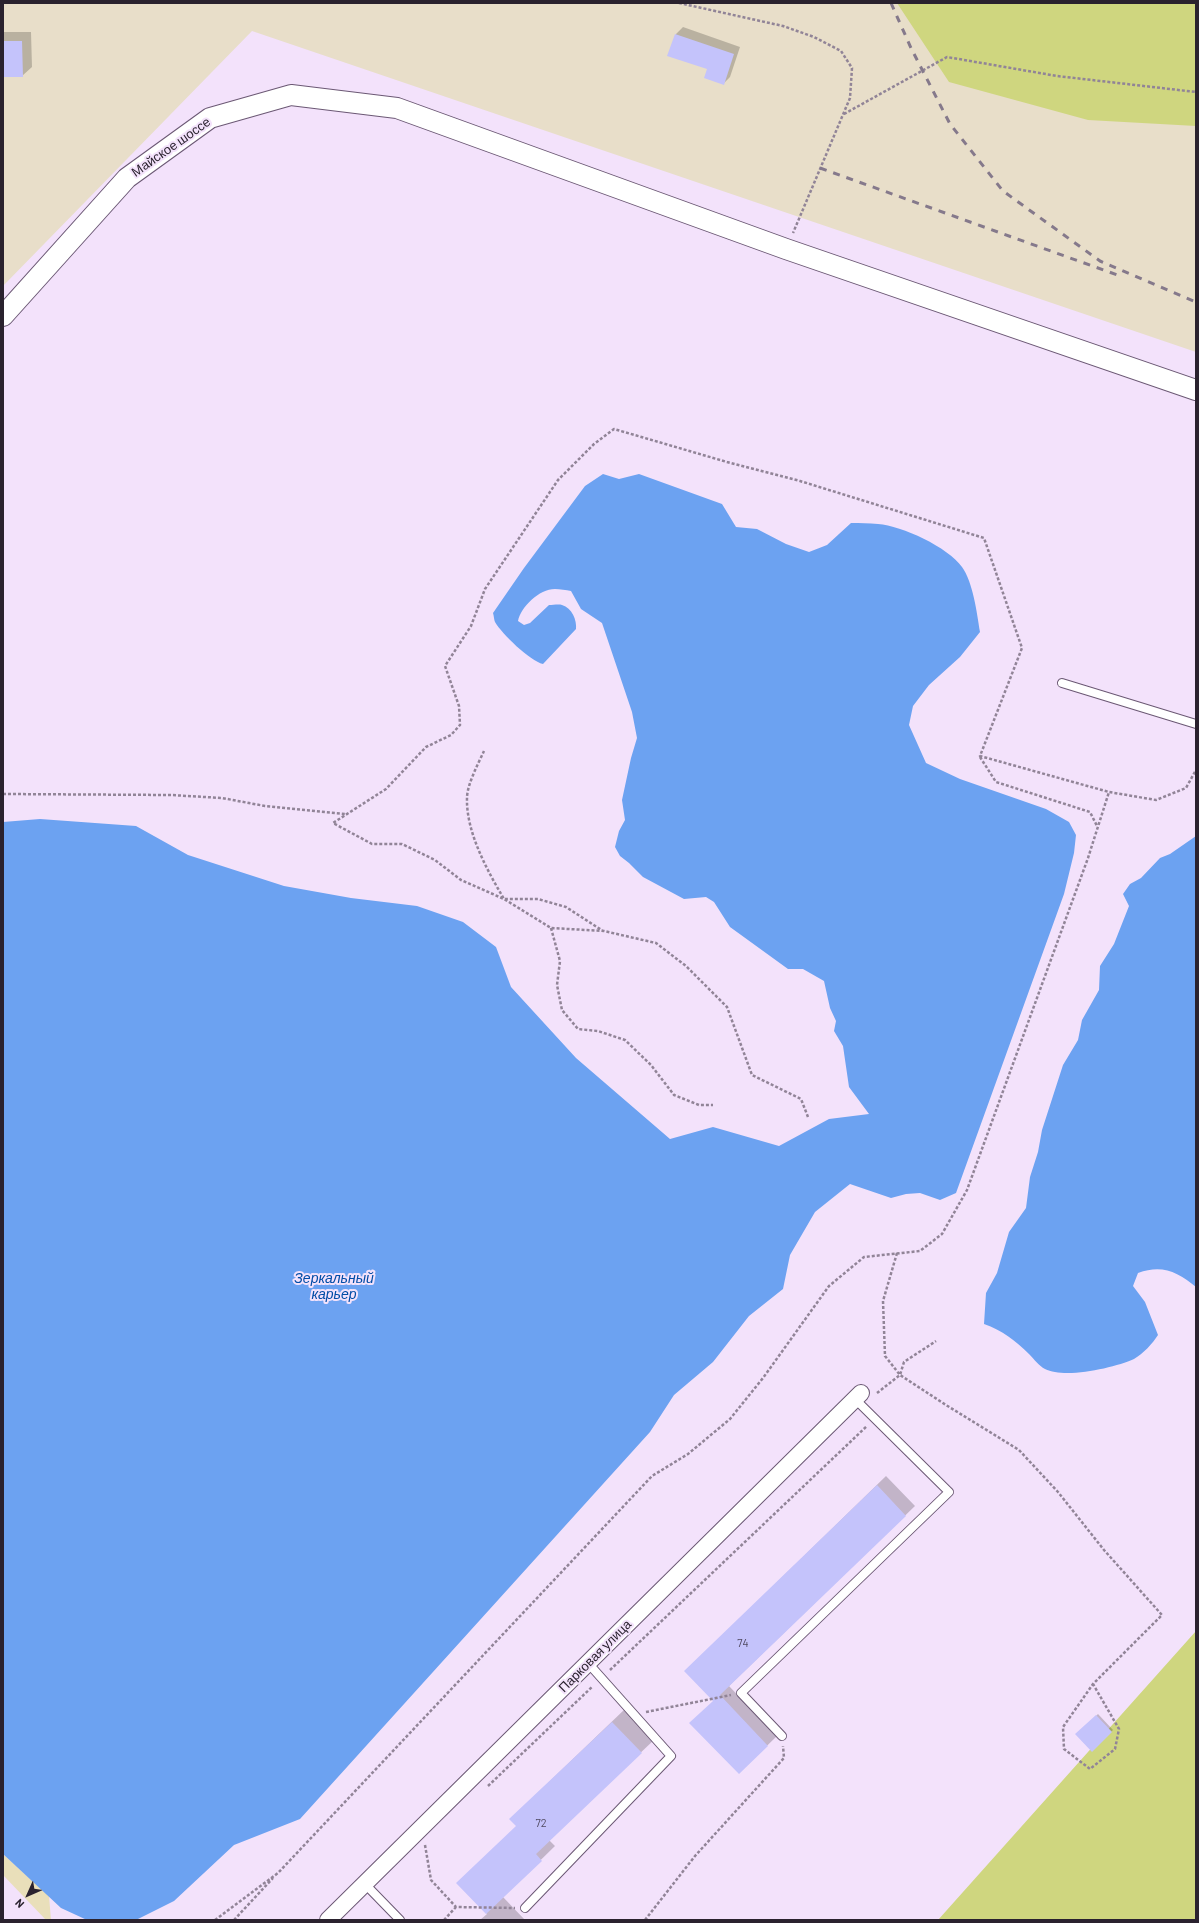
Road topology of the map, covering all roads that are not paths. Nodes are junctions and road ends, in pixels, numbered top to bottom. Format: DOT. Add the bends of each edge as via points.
graph roads {
  1 [pos="3,316"];
  2 [pos="1196,390"];
  3 [pos="1062,683"];
  4 [pos="1196,724"];
  5 [pos="858,1396"];
  6 [pos="588,1663"];
  7 [pos="782,1736"];
  8 [pos="365,1884"];
  9 [pos="525,1908"];
  10 [pos="328,1920"];
  11 [pos="400,1920"];
  1 -- 2 [label="street, Майское шоссе" via="127,178 210,118 291,95 397,108 786,249"];
  3 -- 4 [label="lane"];
  5 -- 6 [label="street, Парковая улица"];
  5 -- 7 [label="lane" via="949,1492 741,1693"];
  6 -- 8 [label="street, Парковая улица"];
  6 -- 9 [label="lane" via="671,1756"];
  8 -- 10 [label="street, Парковая улица"];
  8 -- 11 [label="lane"];
}
